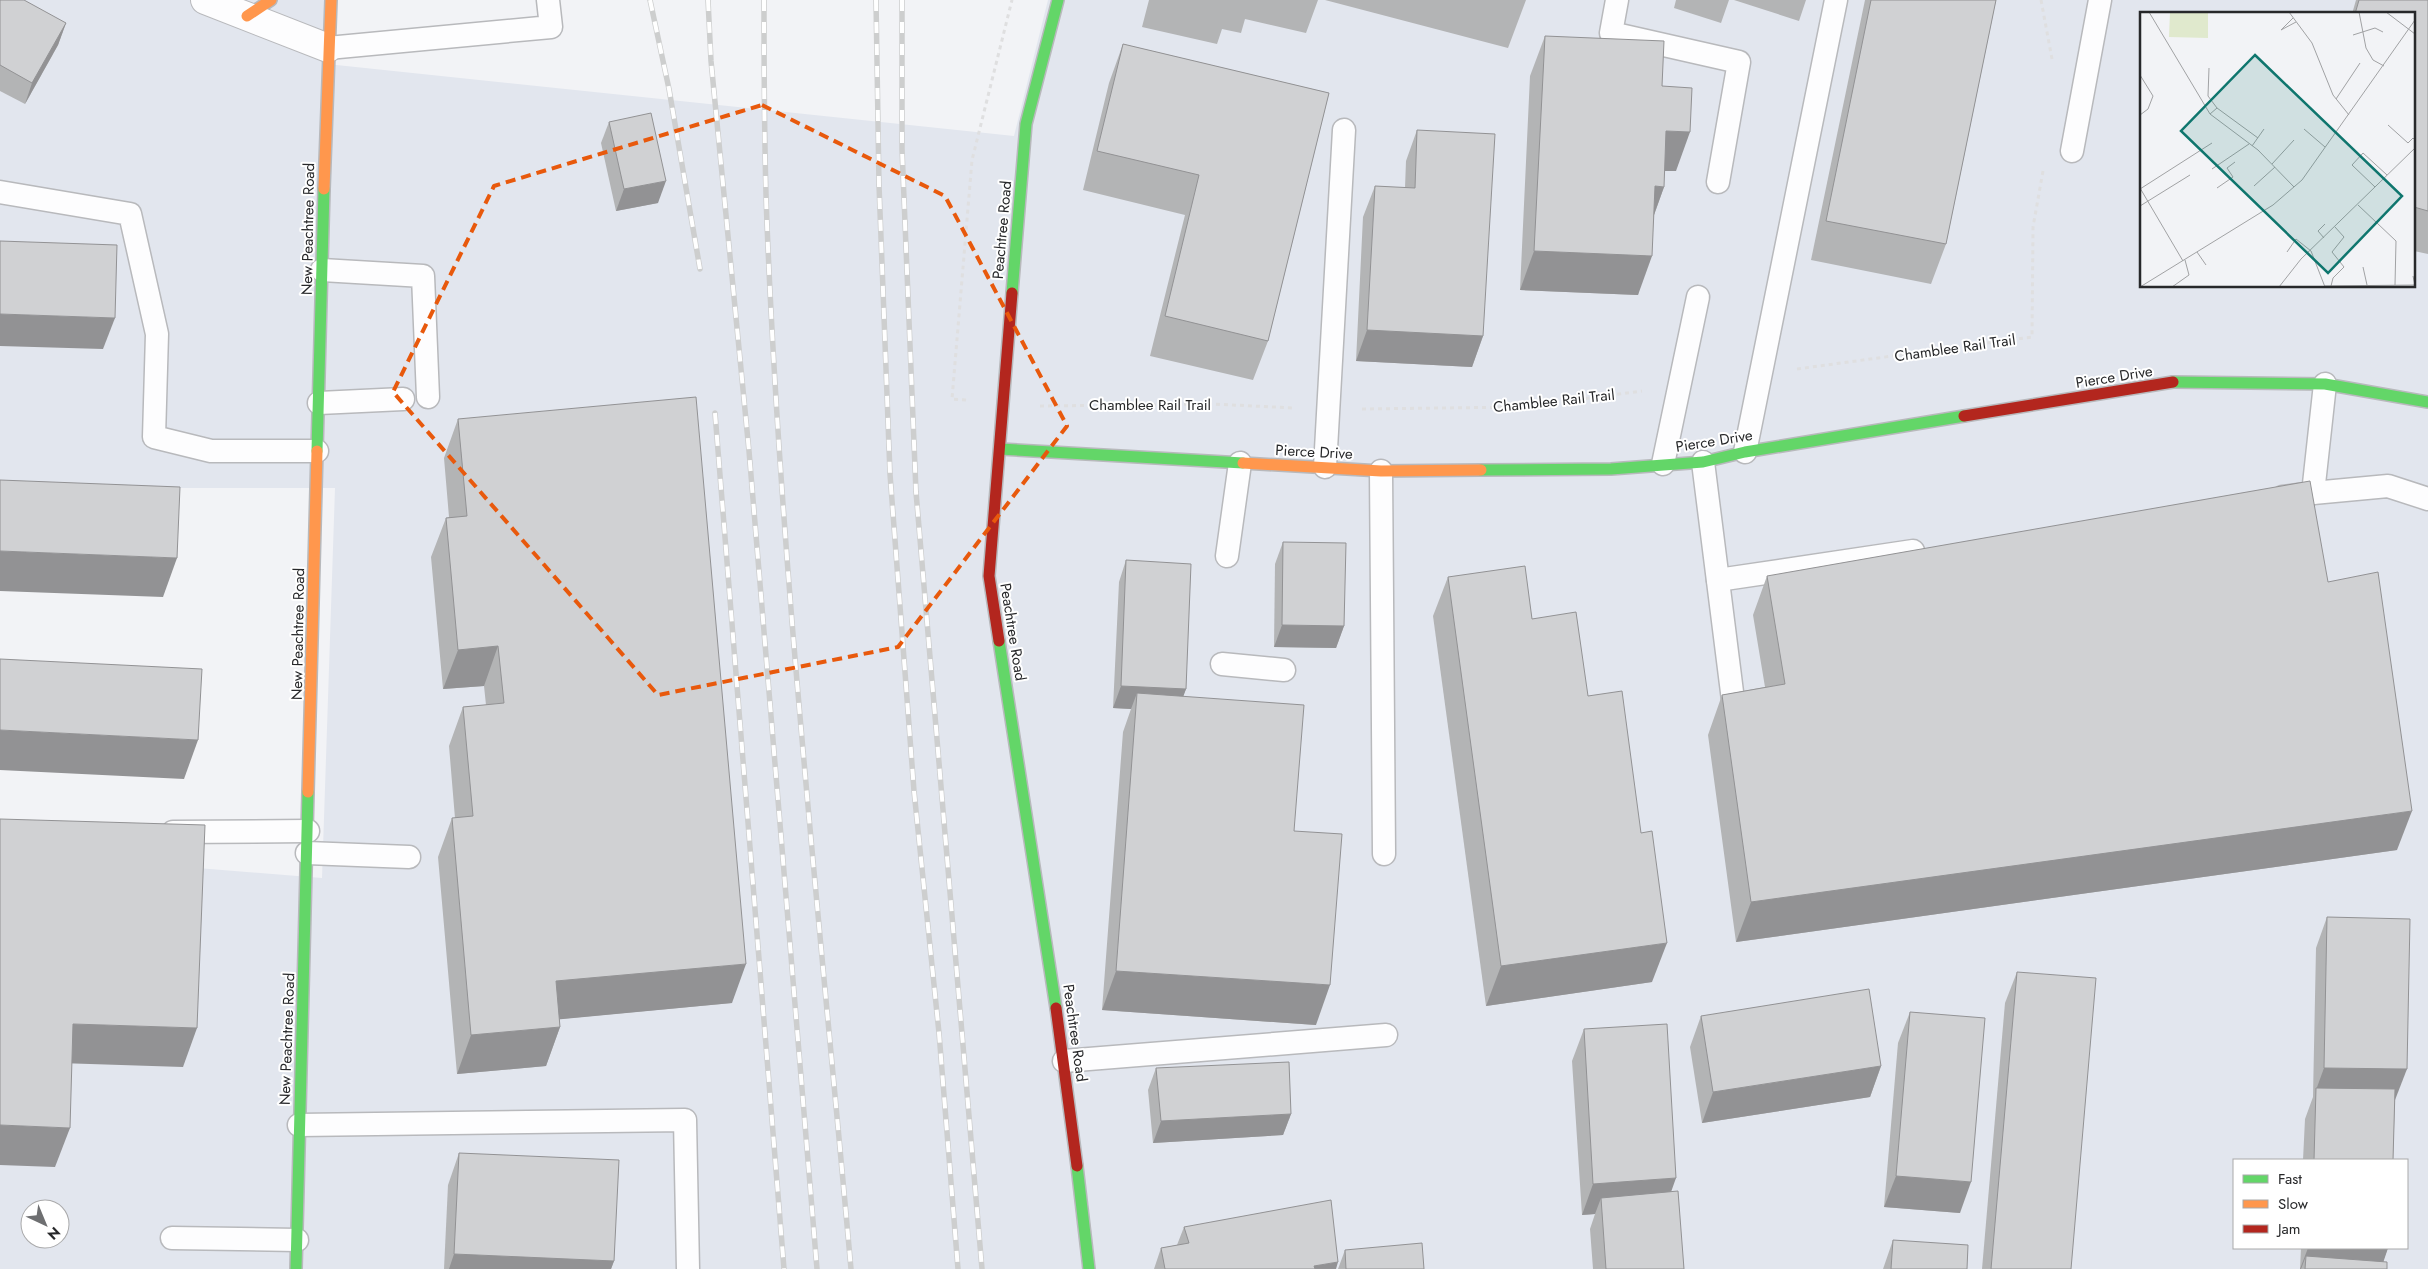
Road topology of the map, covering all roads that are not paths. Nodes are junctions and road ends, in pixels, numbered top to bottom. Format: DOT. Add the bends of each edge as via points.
graph roads {
  1 [pos="206,0"];
  2 [pos="271,0"];
  3 [pos="332,0"];
  4 [pos="548,0"];
  5 [pos="1058,0"];
  6 [pos="1617,0"];
  7 [pos="1836,0"];
  8 [pos="2100,0"];
  9 [pos="247,16"];
  10 [pos="328,48"];
  11 [pos="1344,130"];
  12 [pos="2072,152"];
  13 [pos="1718,182"];
  14 [pos="0,192"];
  15 [pos="322,270"];
  16 [pos="1698,297"];
  17 [pos="2325,384"];
  18 [pos="428,397"];
  19 [pos="404,399"];
  20 [pos="2428,402"];
  21 [pos="319,403"];
  22 [pos="1000,449"];
  23 [pos="317,451"];
  24 [pos="1745,452"];
  25 [pos="1703,462"];
  26 [pos="1240,463"];
  27 [pos="1663,464"];
  28 [pos="1325,467"];
  29 [pos="1380,471"];
  30 [pos="2313,492"];
  31 [pos="2428,499"];
  32 [pos="2264,500"];
  33 [pos="1933,548"];
  34 [pos="1227,556"];
  35 [pos="1718,580"];
  36 [pos="1222,664"];
  37 [pos="1284,670"];
  38 [pos="1734,708"];
  39 [pos="149,832"];
  40 [pos="308,842"];
  41 [pos="1384,854"];
  42 [pos="409,856"];
  43 [pos="1386,1035"];
  44 [pos="1064,1060"];
  45 [pos="300,1125"];
  46 [pos="172,1238"];
  47 [pos="297,1240"];
  48 [pos="296,1269"];
  49 [pos="688,1269"];
  50 [pos="1089,1269"];
  1 -- 9 [label="street"];
  2 -- 9 [label="street"];
  3 -- 10 [label="street, New Peachtree Road"];
  4 -- 10 [label="lane" via="551,27"];
  5 -- 22 [label="street, Peachtree Road" via="1026,124"];
  6 -- 13 [label="lane" via="1611,33 1738,62"];
  7 -- 24 [label="lane"];
  8 -- 12 [label="lane"];
  9 -- 10 [label="street"];
  10 -- 15 [label="street, New Peachtree Road"];
  11 -- 28 [label="lane"];
  14 -- 23 [label="lane" via="130,214 157,334 154,437 210,451"];
  15 -- 18 [label="lane" via="422,276"];
  15 -- 21 [label="street, New Peachtree Road"];
  16 -- 27 [label="lane"];
  17 -- 20 [label="street, Pierce Drive"];
  17 -- 24 [label="street, Pierce Drive" via="2175,382"];
  17 -- 30 [label="lane"];
  19 -- 21 [label="lane"];
  21 -- 23 [label="street, New Peachtree Road"];
  22 -- 26 [label="street, Pierce Drive"];
  22 -- 44 [label="street, Peachtree Road" via="989,576"];
  23 -- 40 [label="street, New Peachtree Road"];
  24 -- 25 [label="street, Pierce Drive"];
  25 -- 27 [label="street, Pierce Drive"];
  25 -- 35 [label="lane"];
  26 -- 28 [label="street, Pierce Drive"];
  26 -- 34 [label="lane"];
  27 -- 29 [label="street, Pierce Drive" via="1611,469"];
  28 -- 29 [label="street, Pierce Drive"];
  29 -- 41 [label="lane"];
  30 -- 31 [label="lane" via="2388,486"];
  30 -- 32 [label="lane"];
  33 -- 35 [label="lane"];
  35 -- 38 [label="lane"];
  36 -- 37 [label="lane"];
  39 -- 40 [label="lane"];
  40 -- 42 [label="lane"];
  40 -- 45 [label="street, New Peachtree Road"];
  43 -- 44 [label="lane"];
  44 -- 50 [label="street, Peachtree Road"];
  45 -- 47 [label="street, New Peachtree Road"];
  45 -- 49 [label="lane" via="686,1120"];
  46 -- 47 [label="lane"];
  47 -- 48 [label="street, New Peachtree Road"];
}
